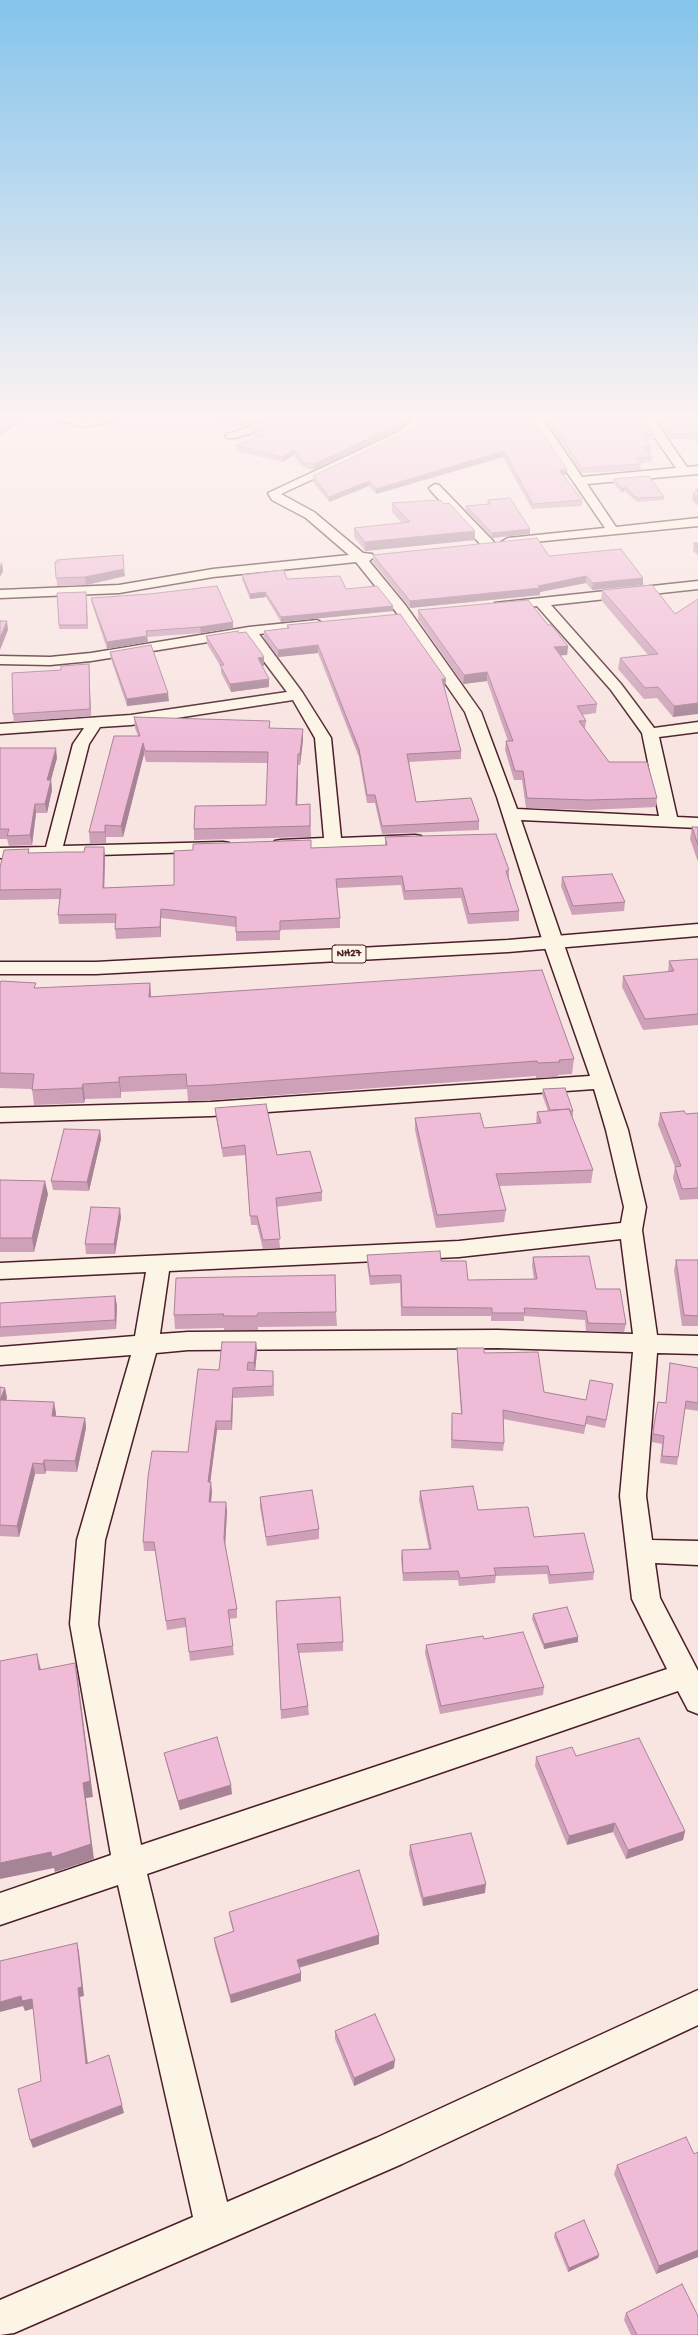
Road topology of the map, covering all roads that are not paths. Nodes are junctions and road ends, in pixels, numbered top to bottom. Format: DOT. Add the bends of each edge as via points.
graph roads {
  1 [pos="324,527"];
  2 [pos="472,527"];
  3 [pos="610,527"];
  4 [pos="651,527"];
  5 [pos="613,531"];
  6 [pos="488,544"];
  7 [pos="473,546"];
  8 [pos="381,555"];
  9 [pos="359,557"];
  10 [pos="698,585"];
  11 [pos="0,594"];
  12 [pos="540,602"];
  13 [pos="488,607"];
  14 [pos="335,622"];
  15 [pos="249,631"];
  16 [pos="0,660"];
  17 [pos="297,695"];
  18 [pos="95,723"];
  19 [pos="698,727"];
  20 [pos="0,729"];
  21 [pos="650,733"];
  22 [pos="511,814"];
  23 [pos="669,821"];
  24 [pos="698,823"];
  25 [pos="433,839"];
  26 [pos="333,843"];
  27 [pos="263,845"];
  28 [pos="240,846"];
  29 [pos="53,852"];
  30 [pos="0,853"];
  31 [pos="698,930"];
  32 [pos="552,942"];
  33 [pos="0,968"];
  34 [pos="602,1082"];
  35 [pos="0,1116"];
  36 [pos="631,1230"];
  37 [pos="159,1262"];
  38 [pos="0,1271"];
  39 [pos="646,1343"];
  40 [pos="146,1344"];
  41 [pos="698,1344"];
  42 [pos="0,1356"];
  43 [pos="640,1551"];
  44 [pos="698,1553"];
  45 [pos="692,1688"];
  46 [pos="129,1865"];
  47 [pos="0,1909"];
  48 [pos="698,2008"];
  49 [pos="214,2226"];
  50 [pos="0,2319"];
  1 -- 9 [label="main road"];
  2 -- 6 [label="main road"];
  3 -- 5 [label="main road"];
  4 -- 5 [label="main road"];
  5 -- 6 [label="main road"];
  6 -- 7 [label="main road"];
  8 -- 9 [label="main road"];
  9 -- 11 [label="main road" via="213,573 120,589"];
  9 -- 22 [label="main road" via="405,615 473,712"];
  10 -- 12 [label="main road"];
  12 -- 13 [label="main road"];
  12 -- 21 [label="main road" via="616,687"];
  14 -- 15 [label="main road"];
  15 -- 16 [label="main road" via="50,662"];
  15 -- 17 [label="main road"];
  17 -- 18 [label="main road"];
  17 -- 26 [label="main road" via="323,738"];
  18 -- 20 [label="main road"];
  18 -- 29 [label="main road" via="81,744"];
  19 -- 21 [label="main road"];
  21 -- 23 [label="main road"];
  22 -- 23 [label="main road"];
  22 -- 32 [label="main road" via="510,835"];
  23 -- 24 [label="main road"];
  25 -- 26 [label="main road"];
  26 -- 27 [label="main road"];
  28 -- 29 [label="main road"];
  29 -- 30 [label="main road"];
  31 -- 32 [label="main road, NH27"];
  32 -- 33 [label="main road, NH27" via="96,968"];
  32 -- 34 [label="main road"];
  34 -- 35 [label="main road" via="211,1109"];
  34 -- 36 [label="main road" via="617,1130 635,1207"];
  36 -- 37 [label="main road" via="459,1249"];
  36 -- 39 [label="main road"];
  37 -- 38 [label="main road"];
  37 -- 40 [label="main road"];
  39 -- 40 [label="main road" via="497,1339 188,1341"];
  39 -- 41 [label="main road"];
  39 -- 43 [label="main road" via="633,1496"];
  40 -- 42 [label="main road"];
  40 -- 46 [label="main road" via="91,1540 84,1624"];
  43 -- 44 [label="main road"];
  43 -- 45 [label="main road" via="646,1599"];
  45 -- 46 [label="main road"];
  46 -- 47 [label="main road"];
  46 -- 49 [label="main road"];
  48 -- 49 [label="main road" via="389,2150"];
  49 -- 50 [label="main road"];
}
